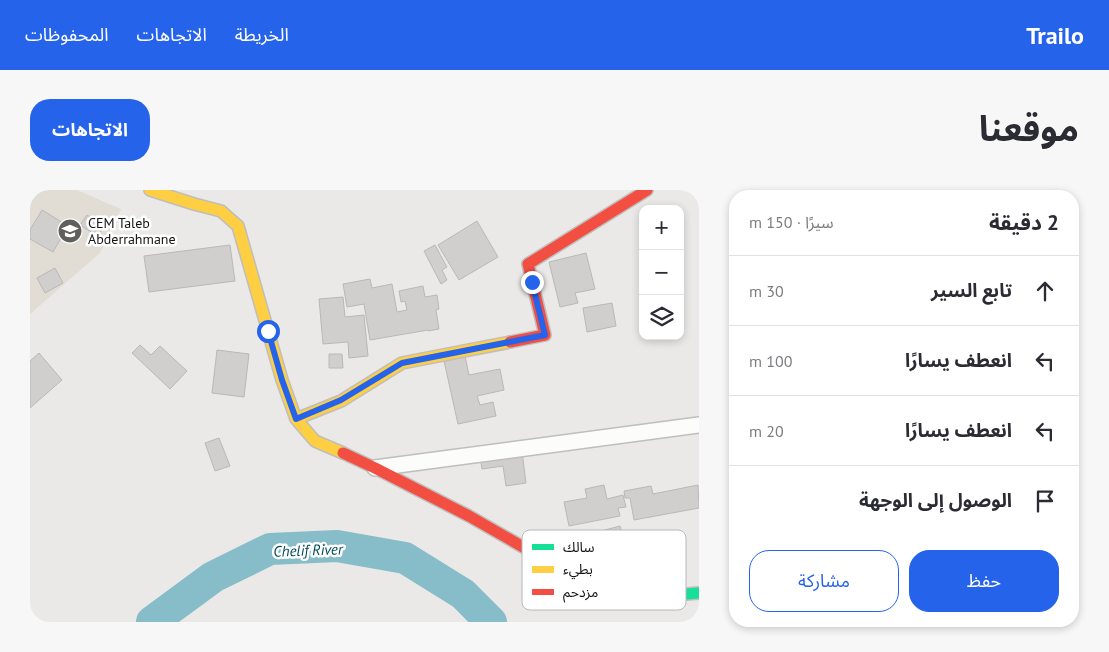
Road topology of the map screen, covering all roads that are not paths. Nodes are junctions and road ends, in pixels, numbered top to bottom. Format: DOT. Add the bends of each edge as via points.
graph roads {
  1 [pos="150,190"];
  2 [pos="647,190"];
  3 [pos="296,419"];
  4 [pos="699,425"];
  5 [pos="375,468"];
  6 [pos="522,546"];
  7 [pos="699,593"];
  8 [pos="686,594"];
  1 -- 3 [label="street" via="221,211 238,226"];
  2 -- 3 [label="street" via="528,264 545,335 402,363 341,400"];
  3 -- 5 [label="street" via="315,441"];
  4 -- 5 [label="street"];
  5 -- 6 [label="street"];
  7 -- 8 [label="street"];
}
